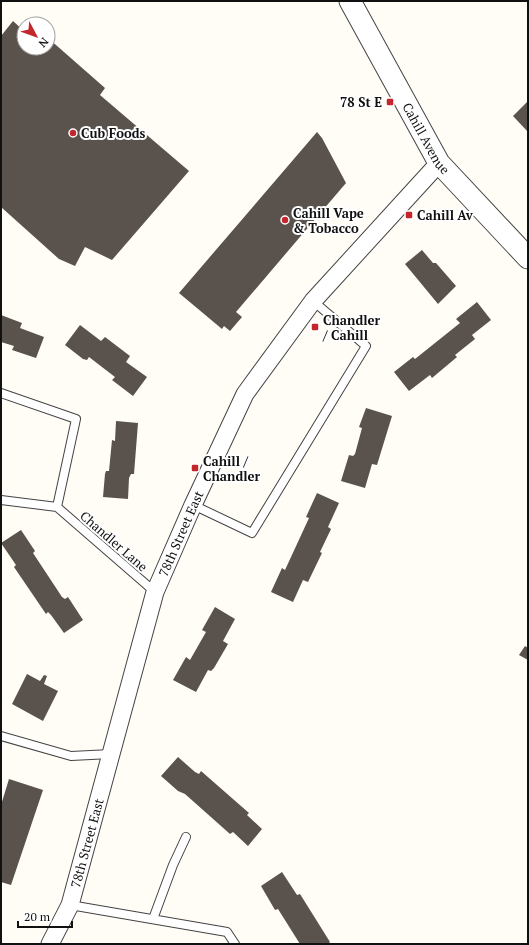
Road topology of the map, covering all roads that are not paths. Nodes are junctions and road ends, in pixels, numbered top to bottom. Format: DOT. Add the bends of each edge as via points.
graph roads {
  1 [pos="350,1"];
  2 [pos="439,163"];
  3 [pos="528,258"];
  4 [pos="314,301"];
  5 [pos="1,393"];
  6 [pos="1,500"];
  7 [pos="192,505"];
  8 [pos="57,507"];
  9 [pos="155,592"];
  10 [pos="1,736"];
  11 [pos="111,754"];
  12 [pos="186,837"];
  13 [pos="70,905"];
  14 [pos="153,919"];
  15 [pos="50,944"];
  16 [pos="235,944"];
  1 -- 2 [label="street, Cahill Avenue"];
  2 -- 3 [label="street, Cahill Avenue"];
  2 -- 4 [label="street, 78th Street East"];
  4 -- 7 [label="street, 78th Street East" via="245,394"];
  4 -- 7 [label="lane" via="366,346 252,533"];
  5 -- 8 [label="lane" via="76,419"];
  6 -- 8 [label="lane"];
  7 -- 9 [label="street, 78th Street East"];
  8 -- 9 [label="lane, Chandler Lane"];
  9 -- 11 [label="street, 78th Street East"];
  10 -- 11 [label="lane" via="70,756"];
  11 -- 13 [label="street, 78th Street East"];
  12 -- 14 [label="lane"];
  13 -- 14 [label="lane"];
  13 -- 15 [label="street, 78th Street East"];
  14 -- 16 [label="lane" via="227,932"];
}
